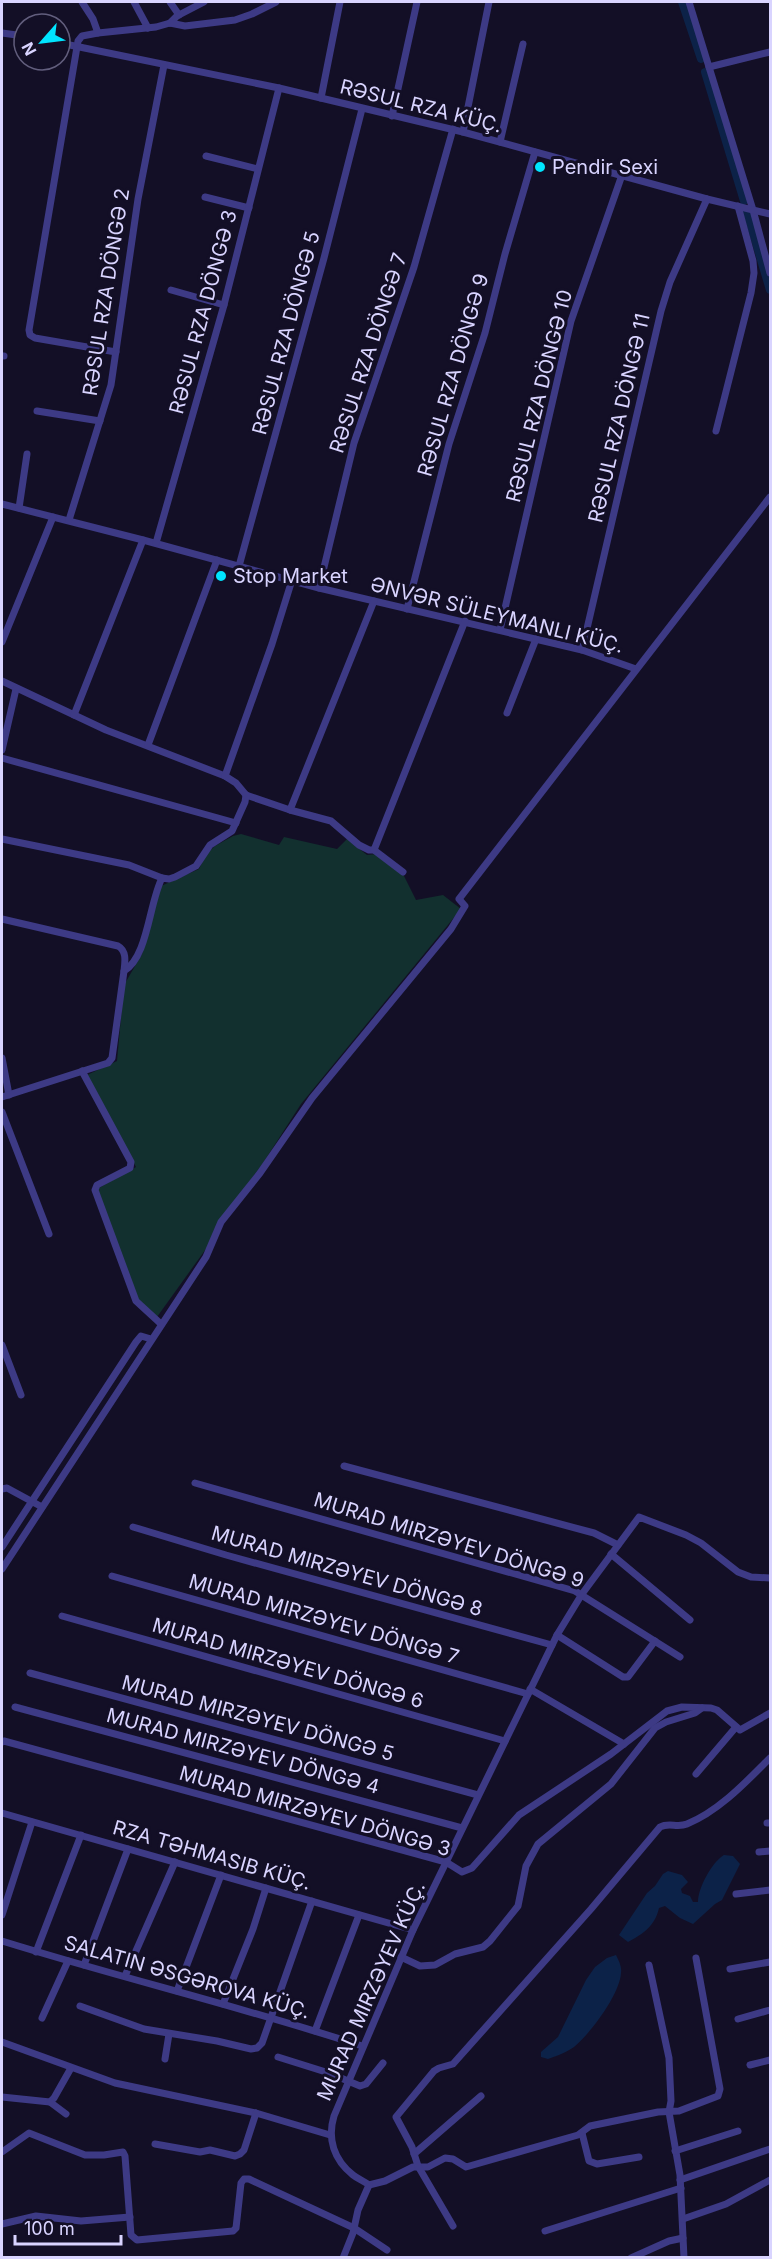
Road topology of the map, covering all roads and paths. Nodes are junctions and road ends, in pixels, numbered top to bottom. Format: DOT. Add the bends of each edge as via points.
graph roads {
  1 [pos="82,2"];
  2 [pos="134,2"];
  3 [pos="170,2"];
  4 [pos="204,2"];
  5 [pos="276,2"];
  6 [pos="340,2"];
  7 [pos="417,2"];
  8 [pos="489,2"];
  9 [pos="688,2"];
  10 [pos="179,15"];
  11 [pos="170,23"];
  12 [pos="148,28"];
  13 [pos="98,33"];
  14 [pos="523,44"];
  15 [pos="72,46"];
  16 [pos="76,47"];
  17 [pos="771,52"];
  18 [pos="164,65"];
  19 [pos="709,67"];
  20 [pos="279,88"];
  21 [pos="321,98"];
  22 [pos="362,109"];
  23 [pos="392,116"];
  24 [pos="453,129"];
  25 [pos="463,132"];
  26 [pos="501,142"];
  27 [pos="535,152"];
  28 [pos="206,156"];
  29 [pos="258,169"];
  30 [pos="622,175"];
  31 [pos="205,197"];
  32 [pos="707,199"];
  33 [pos="738,206"];
  34 [pos="249,208"];
  35 [pos="753,210"];
  36 [pos="771,214"];
  37 [pos="771,273"];
  38 [pos="171,290"];
  39 [pos="225,305"];
  40 [pos="116,352"];
  41 [pos="38,411"];
  42 [pos="100,421"];
  43 [pos="716,431"];
  44 [pos="27,454"];
  45 [pos="771,497"];
  46 [pos="2,504"];
  47 [pos="19,508"];
  48 [pos="53,517"];
  49 [pos="69,520"];
  50 [pos="143,540"];
  51 [pos="156,543"];
  52 [pos="217,560"];
  53 [pos="239,566"];
  54 [pos="292,580"];
  55 [pos="319,588"];
  56 [pos="374,601"];
  57 [pos="407,609"];
  58 [pos="465,621"];
  59 [pos="500,630"];
  60 [pos="536,639"];
  61 [pos="2,642"];
  62 [pos="582,650"];
  63 [pos="636,669"];
  64 [pos="2,681"];
  65 [pos="16,689"];
  66 [pos="507,713"];
  67 [pos="74,715"];
  68 [pos="148,745"];
  69 [pos="2,750"];
  70 [pos="2,758"];
  71 [pos="225,776"];
  72 [pos="246,795"];
  73 [pos="290,810"];
  74 [pos="236,823"];
  75 [pos="2,839"];
  76 [pos="374,850"];
  77 [pos="403,872"];
  78 [pos="162,878"];
  79 [pos="2,919"];
  80 [pos="124,971"];
  81 [pos="2,1058"];
  82 [pos="82,1071"];
  83 [pos="5,1096"];
  84 [pos="2,1112"];
  85 [pos="49,1234"];
  86 [pos="161,1324"];
  87 [pos="152,1339"];
  88 [pos="2,1345"];
  89 [pos="21,1395"];
  90 [pos="75,1433"];
  91 [pos="88,1440"];
  92 [pos="344,1466"];
  93 [pos="195,1483"];
  94 [pos="2,1489"];
  95 [pos="30,1502"];
  96 [pos="42,1507"];
  97 [pos="133,1527"];
  98 [pos="618,1545"];
  99 [pos="2,1546"];
  100 [pos="611,1554"];
  101 [pos="2,1569"];
  102 [pos="112,1576"];
  103 [pos="771,1578"];
  104 [pos="582,1594"];
  105 [pos="62,1616"];
  106 [pos="690,1620"];
  107 [pos="557,1635"];
  108 [pos="655,1641"];
  109 [pos="552,1645"];
  110 [pos="680,1657"];
  111 [pos="30,1673"];
  112 [pos="529,1691"];
  113 [pos="15,1707"];
  114 [pos="702,1708"];
  115 [pos="771,1713"];
  116 [pos="736,1727"];
  117 [pos="505,1741"];
  118 [pos="2,1742"];
  119 [pos="624,1744"];
  120 [pos="771,1758"];
  121 [pos="696,1774"];
  122 [pos="478,1795"];
  123 [pos="2,1813"];
  124 [pos="32,1821"];
  125 [pos="462,1828"];
  126 [pos="81,1835"];
  127 [pos="128,1849"];
  128 [pos="771,1851"];
  129 [pos="759,1852"];
  130 [pos="176,1862"];
  131 [pos="446,1862"];
  132 [pos="221,1875"];
  133 [pos="266,1888"];
  134 [pos="771,1890"];
  135 [pos="736,1894"];
  136 [pos="312,1901"];
  137 [pos="2,1915"];
  138 [pos="359,1915"];
  139 [pos="413,1930"];
  140 [pos="2,1941"];
  141 [pos="36,1952"];
  142 [pos="401,1957"];
  143 [pos="696,1958"];
  144 [pos="68,1962"];
  145 [pos="771,1962"];
  146 [pos="84,1965"];
  147 [pos="649,1965"];
  148 [pos="730,1969"];
  149 [pos="125,1976"];
  150 [pos="177,1991"];
  151 [pos="223,2004"];
  152 [pos="80,2006"];
  153 [pos="771,2010"];
  154 [pos="42,2018"];
  155 [pos="270,2019"];
  156 [pos="738,2019"];
  157 [pos="315,2031"];
  158 [pos="169,2034"];
  159 [pos="2,2042"];
  160 [pos="362,2046"];
  161 [pos="278,2057"];
  162 [pos="165,2059"];
  163 [pos="771,2060"];
  164 [pos="383,2064"];
  165 [pos="750,2065"];
  166 [pos="71,2068"];
  167 [pos="349,2080"];
  168 [pos="481,2096"];
  169 [pos="2,2097"];
  170 [pos="50,2102"];
  171 [pos="669,2112"];
  172 [pos="256,2113"];
  173 [pos="66,2114"];
  174 [pos="738,2131"];
  175 [pos="582,2133"];
  176 [pos="330,2135"];
  177 [pos="155,2144"];
  178 [pos="771,2149"];
  179 [pos="675,2151"];
  180 [pos="2,2152"];
  181 [pos="414,2154"];
  182 [pos="639,2157"];
  183 [pos="418,2166"];
  184 [pos="680,2180"];
  185 [pos="771,2180"];
  186 [pos="369,2185"];
  187 [pos="681,2188"];
  188 [pos="130,2217"];
  189 [pos="683,2219"];
  190 [pos="2,2224"];
  191 [pos="453,2226"];
  192 [pos="354,2228"];
  193 [pos="545,2231"];
  194 [pos="683,2238"];
  195 [pos="387,2250"];
  196 [pos="343,2258"];
  197 [pos="631,2258"];
  198 [pos="684,2258"];
  1 -- 13 [label="street"];
  2 -- 12 [label="street"];
  3 -- 10 [label="street"];
  4 -- 10 [label="street"];
  5 -- 11 [label="street" via="235,20 185,26"];
  6 -- 21 [label="street"];
  7 -- 23 [label="street"];
  8 -- 25 [label="street"];
  9 -- 19 [label="street"];
  10 -- 11 [label="street"];
  11 -- 12 [label="street"];
  12 -- 13 [label="street"];
  13 -- 16 [label="street" via="82,36"];
  14 -- 26 [label="street"];
  15 -- 16 [label="street, RƏSUL RZA KÜÇ."];
  16 -- 18 [label="street, RƏSUL RZA KÜÇ."];
  16 -- 40 [label="street" via="29,330 36,338"];
  17 -- 19 [label="street"];
  18 -- 20 [label="street, RƏSUL RZA KÜÇ."];
  18 -- 40 [label="street, RƏSUL RZA DÖNGƏ 2" via="134,219"];
  19 -- 35 [label="street"];
  20 -- 21 [label="street, RƏSUL RZA KÜÇ."];
  20 -- 29 [label="street, RƏSUL RZA DÖNGƏ 3"];
  21 -- 22 [label="street, RƏSUL RZA KÜÇ."];
  22 -- 23 [label="street, RƏSUL RZA KÜÇ."];
  22 -- 53 [label="street, RƏSUL RZA DÖNGƏ 5"];
  23 -- 24 [label="street, RƏSUL RZA KÜÇ."];
  24 -- 25 [label="street, RƏSUL RZA KÜÇ."];
  24 -- 55 [label="street, RƏSUL RZA DÖNGƏ 7" via="414,267 354,443"];
  25 -- 26 [label="street, RƏSUL RZA KÜÇ."];
  26 -- 27 [label="street, RƏSUL RZA KÜÇ."];
  27 -- 30 [label="street, RƏSUL RZA KÜÇ."];
  27 -- 57 [label="street, RƏSUL RZA DÖNGƏ 9" via="485,333 448,444"];
  28 -- 29 [label="street"];
  29 -- 34 [label="street, RƏSUL RZA DÖNGƏ 3"];
  30 -- 32 [label="street, RƏSUL RZA KÜÇ."];
  30 -- 59 [label="street, RƏSUL RZA DÖNGƏ 10" via="571,321"];
  31 -- 34 [label="street"];
  32 -- 33 [label="street, RƏSUL RZA KÜÇ."];
  32 -- 62 [label="street, RƏSUL RZA DÖNGƏ 11" via="661,311"];
  33 -- 35 [label="street, RƏSUL RZA KÜÇ."];
  33 -- 43 [label="street" via="754,273"];
  34 -- 39 [label="street, RƏSUL RZA DÖNGƏ 3"];
  35 -- 36 [label="street, RƏSUL RZA KÜÇ."];
  35 -- 37 [label="street"];
  38 -- 39 [label="street"];
  39 -- 51 [label="street, RƏSUL RZA DÖNGƏ 3"];
  40 -- 42 [label="street, RƏSUL RZA DÖNGƏ 2"];
  41 -- 42 [label="street"];
  42 -- 49 [label="street, RƏSUL RZA DÖNGƏ 2"];
  44 -- 47 [label="street"];
  45 -- 63 [label="street"];
  46 -- 47 [label="street"];
  47 -- 48 [label="street"];
  48 -- 49 [label="street"];
  48 -- 61 [label="street"];
  49 -- 50 [label="street"];
  50 -- 51 [label="street"];
  50 -- 67 [label="street"];
  51 -- 52 [label="street"];
  52 -- 53 [label="street"];
  52 -- 68 [label="street"];
  53 -- 54 [label="street"];
  54 -- 55 [label="street"];
  54 -- 71 [label="street"];
  55 -- 56 [label="street"];
  56 -- 57 [label="street"];
  56 -- 73 [label="street"];
  57 -- 58 [label="street"];
  58 -- 59 [label="street"];
  58 -- 76 [label="street"];
  59 -- 60 [label="street"];
  60 -- 62 [label="street"];
  60 -- 66 [label="street"];
  62 -- 63 [label="street"];
  63 -- 86 [label="street" via="459,899 465,906 451,929 312,1098 221,1222 206,1257"];
  64 -- 65 [label="street"];
  65 -- 67 [label="street"];
  65 -- 69 [label="street"];
  67 -- 68 [label="street"];
  68 -- 71 [label="street"];
  70 -- 74 [label="street"];
  71 -- 72 [label="street"];
  72 -- 73 [label="street"];
  72 -- 74 [label="street"];
  73 -- 76 [label="street" via="331,821 359,846"];
  74 -- 78 [label="street" via="228,835 210,845 196,866 175,877"];
  75 -- 78 [label="street" via="129,865"];
  76 -- 77 [label="street"];
  78 -- 80 [label="street" via="139,952"];
  79 -- 80 [label="street" via="118,946 125,957"];
  80 -- 82 [label="street" via="112,1058"];
  81 -- 83 [label="street"];
  82 -- 83 [label="street"];
  82 -- 86 [label="street" via="131,1162 130,1168 97,1185 95,1190 136,1301"];
  84 -- 85 [label="street"];
  86 -- 87 [label="street"];
  87 -- 90 [label="street" via="141,1336 136,1342"];
  87 -- 91 [label="street"];
  88 -- 89 [label="street"];
  90 -- 91 [label="street"];
  90 -- 95 [label="street"];
  91 -- 96 [label="street"];
  92 -- 98 [label="street" via="594,1533"];
  93 -- 104 [label="street, MURAD MIRZƏYEV DÖNGƏ 9"];
  94 -- 95 [label="street" via="7,1488"];
  95 -- 96 [label="street"];
  95 -- 99 [label="street"];
  96 -- 101 [label="street"];
  97 -- 109 [label="street, MURAD MIRZƏYEV DÖNGƏ 8"];
  98 -- 100 [label="street, MURAD MIRZƏYEV KÜÇ."];
  98 -- 103 [label="street, MURAD MIRZƏYEV KÜÇ." via="639,1517 701,1543 738,1572"];
  100 -- 104 [label="street, MURAD MIRZƏYEV KÜÇ."];
  100 -- 106 [label="street"];
  102 -- 112 [label="street, MURAD MIRZƏYEV DÖNGƏ 7"];
  104 -- 107 [label="street, MURAD MIRZƏYEV KÜÇ."];
  104 -- 108 [label="street, MURAD MIRZƏYEV DÖNGƏ 9"];
  105 -- 117 [label="street, MURAD MIRZƏYEV DÖNGƏ 6"];
  107 -- 108 [label="street" via="623,1677 628,1677"];
  107 -- 109 [label="street, MURAD MIRZƏYEV KÜÇ."];
  108 -- 110 [label="street, MURAD MIRZƏYEV DÖNGƏ 9"];
  109 -- 112 [label="street, MURAD MIRZƏYEV KÜÇ."];
  111 -- 122 [label="street, MURAD MIRZƏYEV DÖNGƏ 5"];
  112 -- 117 [label="street, MURAD MIRZƏYEV KÜÇ."];
  112 -- 119 [label="street, MURAD MIRZƏYEV DÖNGƏ 7"];
  113 -- 125 [label="street, MURAD MIRZƏYEV DÖNGƏ 4"];
  114 -- 116 [label="street, MURAD MIRZƏYEV DÖNGƏ 3" via="717,1710"];
  114 -- 119 [label="street, MURAD MIRZƏYEV DÖNGƏ 3" via="667,1711"];
  114 -- 142 [label="street" via="655,1728 611,1784 538,1844 526,1866 518,1906 483,1947 455,1954 435,1965 420,1966"];
  115 -- 116 [label="street" via="744,1729"];
  116 -- 121 [label="street"];
  117 -- 122 [label="street, MURAD MIRZƏYEV KÜÇ."];
  118 -- 131 [label="street, MURAD MIRZƏYEV DÖNGƏ 3"];
  119 -- 131 [label="street, MURAD MIRZƏYEV DÖNGƏ 3" via="519,1815 472,1868 462,1872"];
  120 -- 181 [label="street" via="703,1816 684,1826 660,1827 453,2064 434,2071 396,2116"];
  122 -- 125 [label="street, MURAD MIRZƏYEV KÜÇ."];
  123 -- 124 [label="street, RZA TƏHMASIB KÜÇ."];
  124 -- 126 [label="street, RZA TƏHMASIB KÜÇ."];
  124 -- 137 [label="street"];
  125 -- 131 [label="street, MURAD MIRZƏYEV KÜÇ."];
  126 -- 127 [label="street, RZA TƏHMASIB KÜÇ."];
  126 -- 141 [label="street"];
  127 -- 130 [label="street, RZA TƏHMASIB KÜÇ."];
  127 -- 146 [label="street"];
  128 -- 129 [label="street"];
  130 -- 132 [label="street, RZA TƏHMASIB KÜÇ."];
  130 -- 149 [label="street"];
  131 -- 139 [label="street, MURAD MIRZƏYEV KÜÇ."];
  132 -- 133 [label="street, RZA TƏHMASIB KÜÇ."];
  132 -- 150 [label="street"];
  133 -- 136 [label="street, RZA TƏHMASIB KÜÇ."];
  133 -- 151 [label="street"];
  134 -- 135 [label="street"];
  136 -- 138 [label="street, RZA TƏHMASIB KÜÇ."];
  136 -- 155 [label="street"];
  138 -- 139 [label="street, RZA TƏHMASIB KÜÇ."];
  138 -- 157 [label="street"];
  139 -- 142 [label="street, MURAD MIRZƏYEV KÜÇ."];
  140 -- 141 [label="street"];
  141 -- 144 [label="street"];
  142 -- 160 [label="street, MURAD MIRZƏYEV KÜÇ."];
  143 -- 171 [label="street" via="720,2094 687,2109"];
  144 -- 146 [label="street"];
  144 -- 154 [label="street"];
  145 -- 148 [label="street"];
  146 -- 149 [label="street"];
  147 -- 171 [label="street" via="669,2058"];
  149 -- 150 [label="street"];
  150 -- 151 [label="street"];
  151 -- 155 [label="street"];
  152 -- 158 [label="street" via="130,2025"];
  153 -- 156 [label="street"];
  155 -- 157 [label="street"];
  155 -- 158 [label="street" via="262,2043 251,2049"];
  157 -- 160 [label="street"];
  158 -- 162 [label="street"];
  159 -- 166 [label="street"];
  160 -- 167 [label="street, MURAD MIRZƏYEV KÜÇ."];
  161 -- 167 [label="street"];
  163 -- 165 [label="street"];
  164 -- 167 [label="street" via="366,2084 360,2086"];
  166 -- 170 [label="street"];
  166 -- 172 [label="street" via="115,2083"];
  167 -- 176 [label="street, MURAD MIRZƏYEV KÜÇ."];
  168 -- 181 [label="street"];
  169 -- 170 [label="street"];
  170 -- 173 [label="street"];
  171 -- 175 [label="street" via="590,2126"];
  171 -- 179 [label="street"];
  172 -- 176 [label="street"];
  172 -- 177 [label="street" via="244,2150 235,2156"];
  174 -- 179 [label="street"];
  175 -- 182 [label="street" via="592,2163"];
  175 -- 183 [label="street" via="466,2167 448,2157 428,2167"];
  176 -- 186 [label="street" via="343,2166"];
  178 -- 184 [label="street"];
  179 -- 184 [label="street"];
  180 -- 188 [label="street" via="29,2133 86,2155 123,2152"];
  181 -- 183 [label="street"];
  183 -- 186 [label="street"];
  183 -- 191 [label="street"];
  184 -- 187 [label="street"];
  185 -- 189 [label="street" via="726,2204"];
  186 -- 192 [label="street"];
  187 -- 189 [label="street"];
  187 -- 193 [label="street"];
  188 -- 190 [label="street" via="81,2221 36,2217"];
  188 -- 192 [label="street" via="131,2235 137,2240 229,2233 236,2228 241,2183 249,2179"];
  189 -- 194 [label="street"];
  192 -- 195 [label="street"];
  192 -- 196 [label="street"];
  194 -- 197 [label="street"];
  194 -- 198 [label="street"];
}
